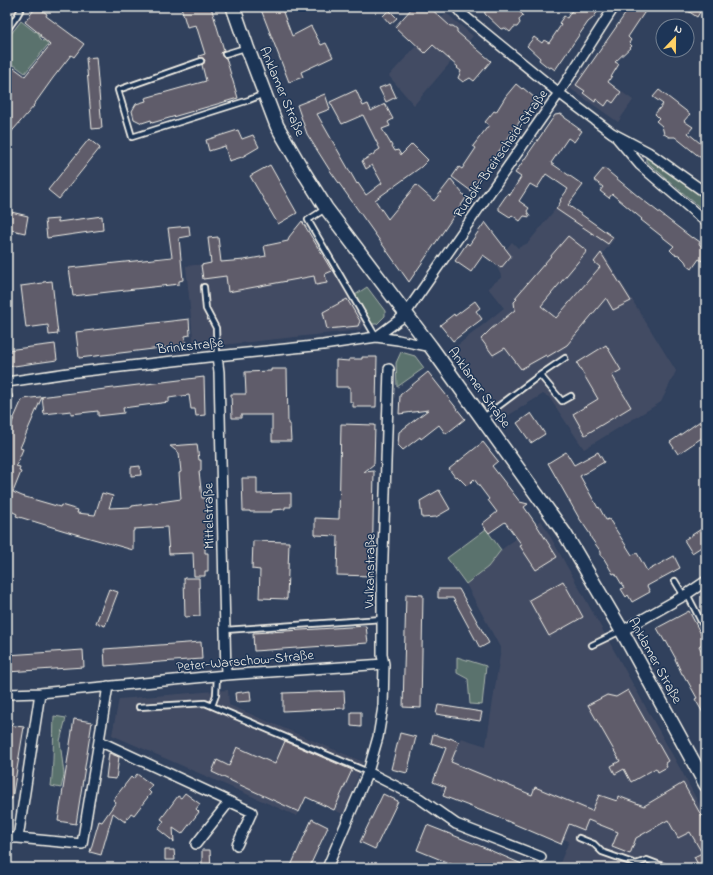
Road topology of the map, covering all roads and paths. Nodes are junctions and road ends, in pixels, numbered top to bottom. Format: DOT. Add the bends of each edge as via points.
graph roads {
  1 [pos="22,7"];
  2 [pos="233,7"];
  3 [pos="614,7"];
  4 [pos="462,9"];
  5 [pos="7,30"];
  6 [pos="247,47"];
  7 [pos="225,54"];
  8 [pos="201,61"];
  9 [pos="559,93"];
  10 [pos="265,94"];
  11 [pos="612,133"];
  12 [pos="706,193"];
  13 [pos="326,208"];
  14 [pos="705,220"];
  15 [pos="204,287"];
  16 [pos="406,313"];
  17 [pos="376,336"];
  18 [pos="431,347"];
  19 [pos="218,356"];
  20 [pos="565,358"];
  21 [pos="389,369"];
  22 [pos="540,375"];
  23 [pos="7,382"];
  24 [pos="570,396"];
  25 [pos="482,418"];
  26 [pos="675,581"];
  27 [pos="706,581"];
  28 [pos="685,595"];
  29 [pos="382,619"];
  30 [pos="225,630"];
  31 [pos="622,631"];
  32 [pos="706,631"];
  33 [pos="592,645"];
  34 [pos="384,664"];
  35 [pos="226,675"];
  36 [pos="217,676"];
  37 [pos="108,686"];
  38 [pos="40,693"];
  39 [pos="7,694"];
  40 [pos="212,706"];
  41 [pos="139,707"];
  42 [pos="99,741"];
  43 [pos="368,772"];
  44 [pos="706,785"];
  45 [pos="229,802"];
  46 [pos="7,838"];
  47 [pos="18,838"];
  48 [pos="579,838"];
  49 [pos="196,844"];
  50 [pos="237,845"];
  51 [pos="541,857"];
  52 [pos="327,868"];
  53 [pos="668,868"];
  1 -- 5 [label="lane"];
  2 -- 6 [label="main road, Anklamer Straße"];
  3 -- 9 [label="street, Rudolf-Breitscheid-Straße"];
  4 -- 9 [label="street"];
  6 -- 7 [label="lane"];
  6 -- 10 [label="main road, Anklamer Straße"];
  8 -- 10 [label="lane" via="118,90 132,137"];
  9 -- 11 [label="street"];
  9 -- 16 [label="street, Rudolf-Breitscheid-Straße"];
  10 -- 13 [label="main road, Anklamer Straße" via="277,126"];
  11 -- 12 [label="street" via="648,152"];
  11 -- 14 [label="street" via="640,164"];
  13 -- 16 [label="main road, Anklamer Straße"];
  13 -- 17 [label="lane" via="308,220"];
  15 -- 19 [label="lane" via="206,309 216,328"];
  16 -- 17 [label="street, Brinkstraße"];
  16 -- 18 [label="main road, Anklamer Straße"];
  17 -- 18 [label="street, Brinkstraße"];
  17 -- 19 [label="street, Brinkstraße" via="311,347"];
  18 -- 25 [label="main road, Anklamer Straße"];
  19 -- 23 [label="street, Brinkstraße"];
  19 -- 30 [label="street, Mittelstraße"];
  20 -- 22 [label="lane"];
  21 -- 29 [label="street, Vulkanstraße"];
  22 -- 24 [label="lane" via="562,401"];
  22 -- 25 [label="lane"];
  25 -- 31 [label="main road, Anklamer Straße" via="565,534"];
  26 -- 28 [label="lane"];
  27 -- 28 [label="street"];
  28 -- 31 [label="street"];
  28 -- 32 [label="lane"];
  29 -- 30 [label="lane"];
  29 -- 34 [label="street, Vulkanstraße"];
  30 -- 35 [label="street, Mittelstraße"];
  31 -- 33 [label="lane"];
  31 -- 44 [label="main road, Anklamer Straße"];
  34 -- 35 [label="street, Peter-Warschow-Straße"];
  34 -- 43 [label="street, Vulkanstraße" via="383,707"];
  35 -- 36 [label="street, Peter-Warschow-Straße"];
  36 -- 37 [label="street, Peter-Warschow-Straße"];
  36 -- 40 [label="lane" via="216,696"];
  37 -- 38 [label="street, Peter-Warschow-Straße"];
  37 -- 42 [label="street"];
  38 -- 39 [label="street, Peter-Warschow-Straße"];
  38 -- 47 [label="street"];
  40 -- 41 [label="lane" via="205,703"];
  40 -- 43 [label="lane"];
  42 -- 45 [label="street"];
  42 -- 47 [label="street" via="82,844"];
  43 -- 51 [label="street" via="419,798 456,824"];
  43 -- 52 [label="street, Vulkanstraße"];
  45 -- 49 [label="street"];
  45 -- 50 [label="street" via="252,812"];
  46 -- 47 [label="street"];
  48 -- 53 [label="lane" via="594,844 602,852 636,864 647,860"];
}
